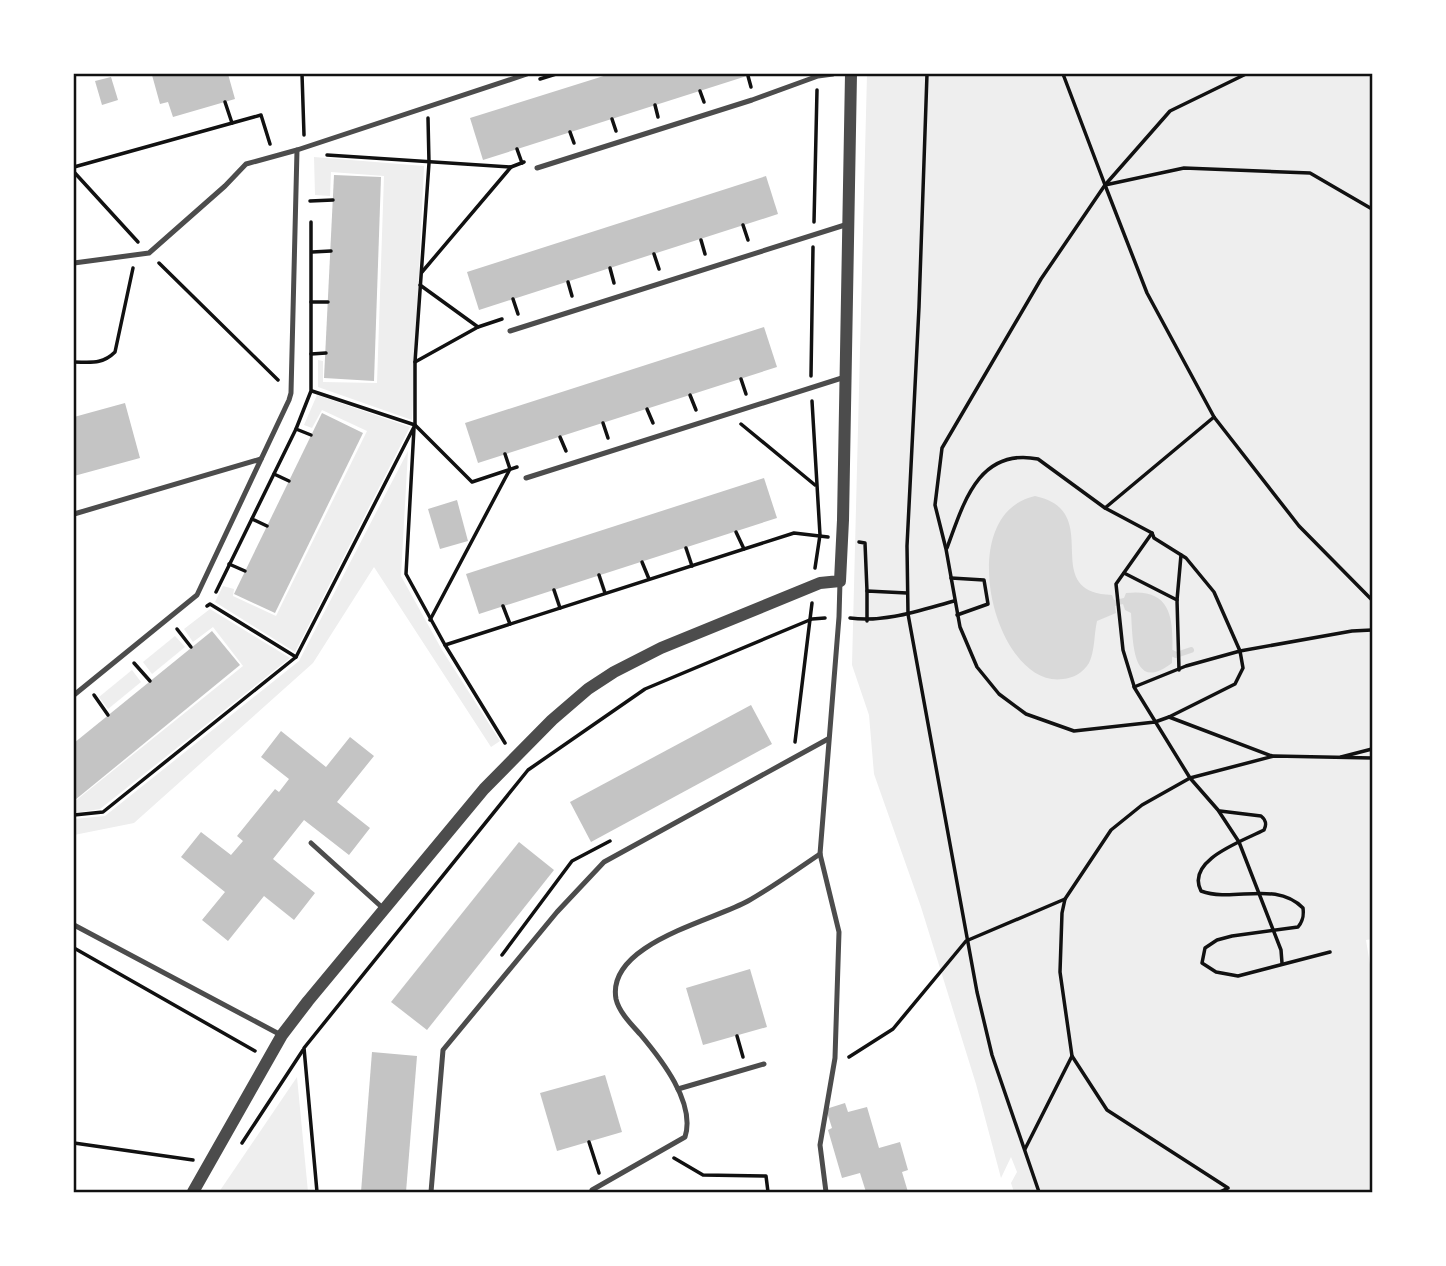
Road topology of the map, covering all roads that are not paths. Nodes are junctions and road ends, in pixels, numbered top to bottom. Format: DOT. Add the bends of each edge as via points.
graph roads {
  1 [pos="527,74"];
  2 [pos="833,74"];
  3 [pos="851,74"];
  4 [pos="298,150"];
  5 [pos="537,168"];
  6 [pos="848,224"];
  7 [pos="74,262"];
  8 [pos="510,331"];
  9 [pos="845,377"];
  10 [pos="261,460"];
  11 [pos="526,478"];
  12 [pos="74,514"];
  13 [pos="840,581"];
  14 [pos="74,695"];
  15 [pos="828,739"];
  16 [pos="311,843"];
  17 [pos="820,854"];
  18 [pos="385,910"];
  19 [pos="74,925"];
  20 [pos="282,1035"];
  21 [pos="764,1064"];
  22 [pos="678,1089"];
  23 [pos="193,1192"];
  24 [pos="431,1192"];
  25 [pos="593,1192"];
  26 [pos="826,1192"];
  1 -- 4 [label="lane"];
  2 -- 5 [label="lane"];
  3 -- 6 [label="street"];
  4 -- 7 [label="lane" via="246,164 149,253"];
  4 -- 10 [label="lane" via="291,393"];
  6 -- 8 [label="lane"];
  6 -- 9 [label="street"];
  9 -- 11 [label="lane"];
  9 -- 13 [label="street"];
  10 -- 12 [label="lane"];
  10 -- 14 [label="lane" via="197,594"];
  13 -- 15 [label="lane"];
  13 -- 18 [label="street" via="813,586 660,648 588,689 484,789"];
  15 -- 17 [label="lane"];
  15 -- 24 [label="lane" via="604,862 548,923 443,1050"];
  16 -- 18 [label="lane"];
  17 -- 22 [label="lane" via="747,901 659,939 635,954 618,974 616,999 624,1015"];
  17 -- 26 [label="lane" via="839,932 833,1067 820,1145"];
  18 -- 20 [label="street"];
  19 -- 20 [label="lane"];
  20 -- 23 [label="street"];
  21 -- 22 [label="lane"];
  22 -- 25 [label="lane" via="689,1124 685,1137"];
}
